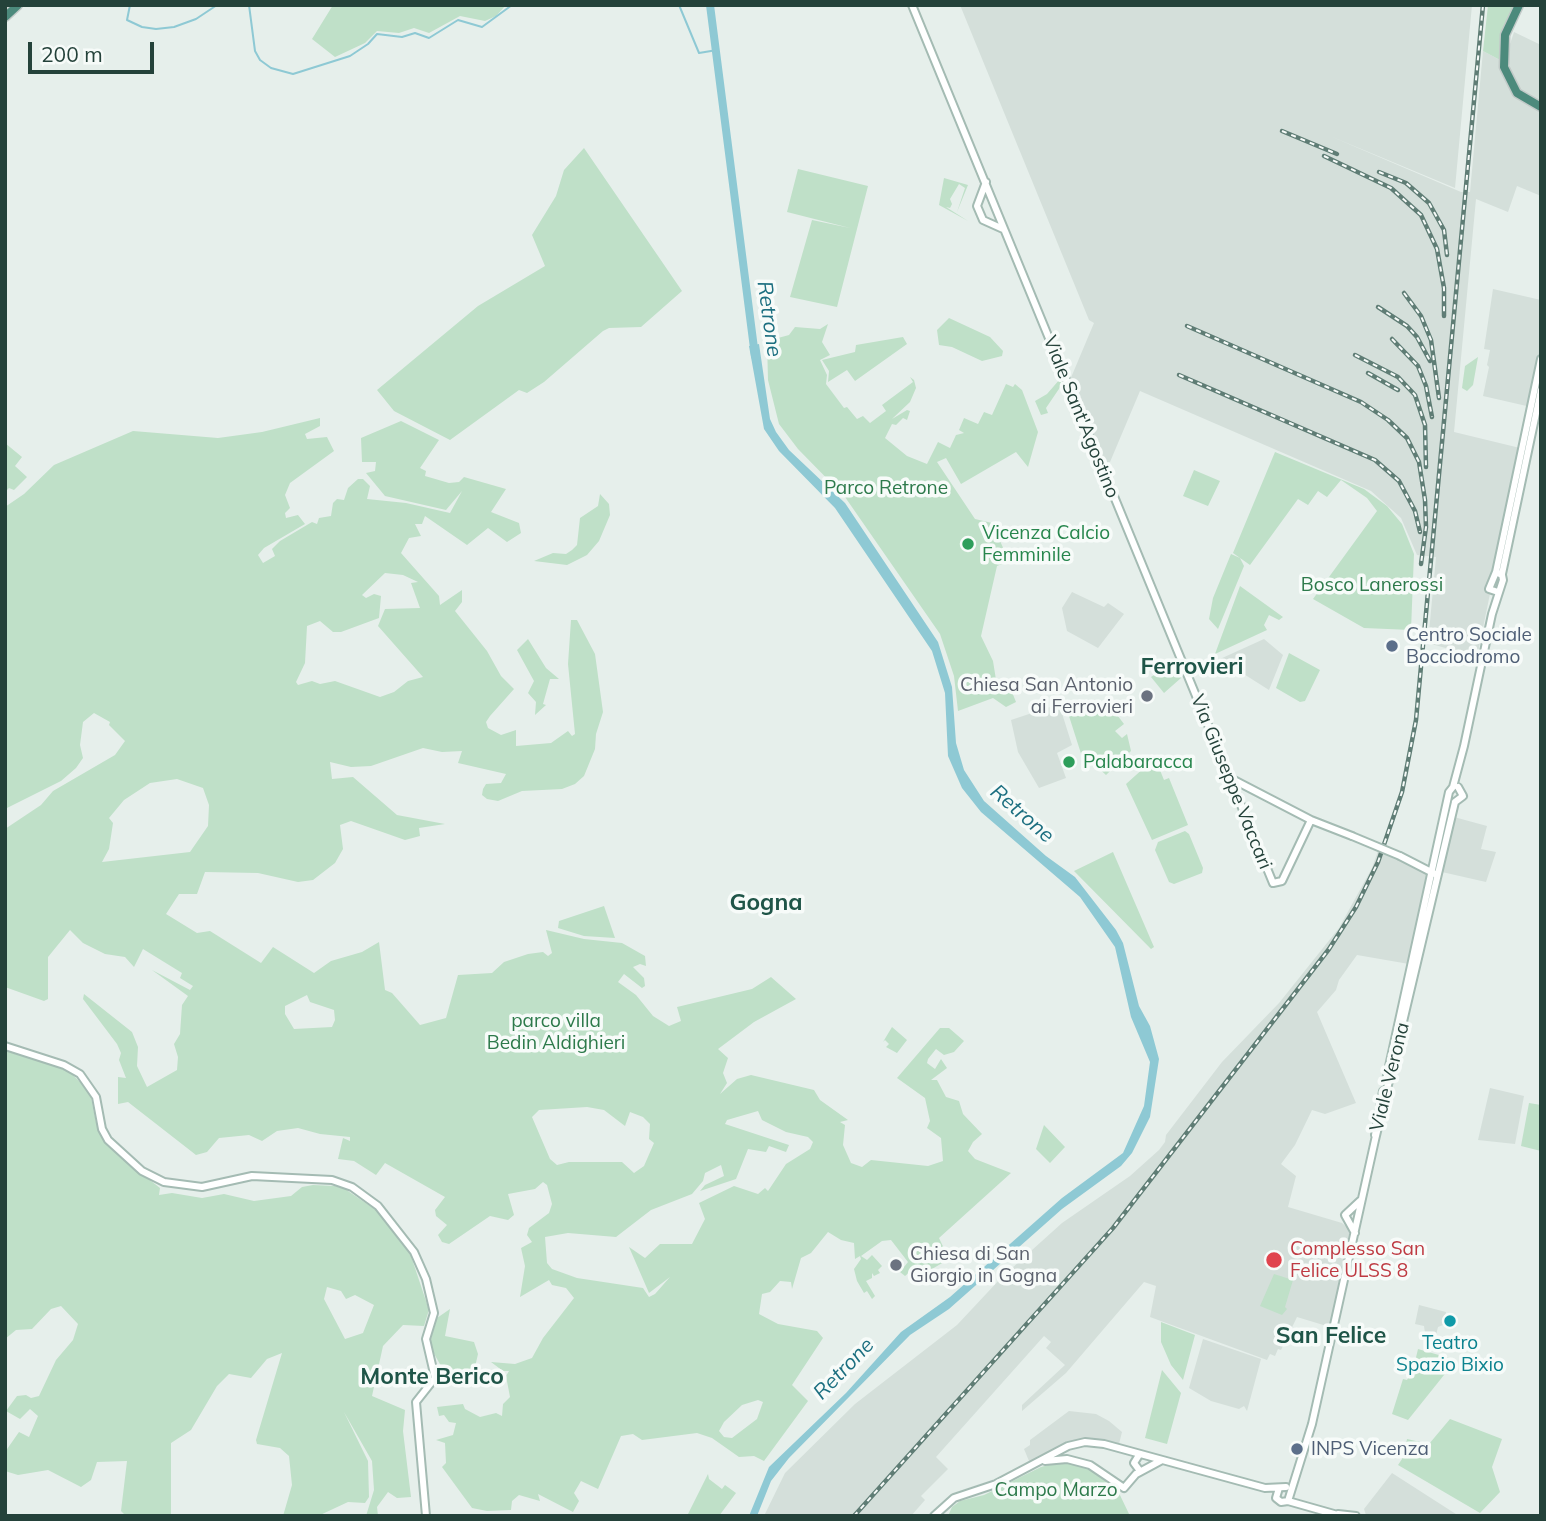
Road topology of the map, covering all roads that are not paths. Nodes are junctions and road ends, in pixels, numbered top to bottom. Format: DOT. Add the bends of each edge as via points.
graph roads {
  1 [pos="18,5"];
  2 [pos="912,5"];
  3 [pos="1519,5"];
  4 [pos="5,17"];
  5 [pos="1541,107"];
  6 [pos="986,180"];
  7 [pos="980,199"];
  8 [pos="993,199"];
  9 [pos="998,212"];
  10 [pos="989,223"];
  11 [pos="1004,230"];
  12 [pos="1541,359"];
  13 [pos="1541,390"];
  14 [pos="1499,573"];
  15 [pos="1494,592"];
  16 [pos="1190,681"];
  17 [pos="1234,784"];
  18 [pos="1455,787"];
  19 [pos="1452,800"];
  20 [pos="1311,820"];
  21 [pos="1436,851"];
  22 [pos="1420,865"];
  23 [pos="1433,872"];
  24 [pos="1432,886"];
  25 [pos="5,1046"];
  26 [pos="1355,1211"];
  27 [pos="1353,1222"];
  28 [pos="1068,1446"];
  29 [pos="1143,1455"];
  30 [pos="1067,1459"];
  31 [pos="1162,1460"];
  32 [pos="1042,1462"];
  33 [pos="1150,1466"];
  34 [pos="1140,1471"];
  35 [pos="1293,1477"];
  36 [pos="1283,1492"];
  37 [pos="944,1507"];
  38 [pos="1339,1515"];
  39 [pos="426,1516"];
  40 [pos="934,1516"];
  41 [pos="940,1516"];
  42 [pos="1356,1516"];
  1 -- 4 [label="highway"];
  2 -- 6 [label="main road, Viale Sant'Agostino"];
  3 -- 5 [label="highway" via="1505,36 1504,67 1517,93"];
  6 -- 7 [label="main road"];
  6 -- 8 [label="main road, Viale Sant'Agostino"];
  7 -- 8 [label="main road"];
  7 -- 10 [label="main road" via="977,206"];
  8 -- 9 [label="main road, Viale Sant'Agostino"];
  9 -- 10 [label="main road"];
  9 -- 11 [label="main road, Viale Sant'Agostino"];
  10 -- 11 [label="main road"];
  11 -- 16 [label="main road, Viale Sant'Agostino"];
  12 -- 14 [label="main road"];
  13 -- 14 [label="main road"];
  14 -- 15 [label="main road"];
  14 -- 15 [label="main road" via="1490,581"];
  15 -- 18 [label="main road"];
  16 -- 17 [label="main road, Via Giuseppe Vaccari"];
  17 -- 20 [label="main road"];
  17 -- 20 [label="main road, Via Giuseppe Vaccari" via="1273,883 1282,881"];
  18 -- 19 [label="main road" via="1449,792"];
  18 -- 19 [label="main road" via="1463,796"];
  19 -- 21 [label="main road"];
  19 -- 24 [label="main road, Viale Verona"];
  20 -- 22 [label="main road, bridge"];
  21 -- 22 [label="main road" via="1431,865"];
  21 -- 23 [label="main road"];
  22 -- 23 [label="main road"];
  22 -- 24 [label="main road"];
  23 -- 24 [label="main road"];
  24 -- 26 [label="main road, Viale Verona"];
  25 -- 39 [label="main road" via="80,1074 96,1097 102,1129 117,1150 164,1182 202,1187 252,1176 332,1180 368,1197 392,1222 414,1252 434,1313 426,1339 435,1378 416,1402"];
  26 -- 27 [label="main road"];
  26 -- 27 [label="main road" via="1345,1215"];
  27 -- 35 [label="main road" via="1355,1233 1324,1379 1310,1435"];
  28 -- 29 [label="main road" via="1093,1442"];
  28 -- 30 [label="main road" via="1064,1452"];
  28 -- 32 [label="main road"];
  29 -- 31 [label="main road"];
  29 -- 33 [label="main road"];
  29 -- 34 [label="main road" via="1134,1463"];
  30 -- 32 [label="main road"];
  30 -- 34 [label="main road" via="1090,1465 1122,1488"];
  31 -- 33 [label="main road"];
  31 -- 36 [label="main road"];
  32 -- 37 [label="main road" via="965,1493"];
  33 -- 34 [label="main road"];
  35 -- 36 [label="main road"];
  35 -- 36 [label="main road"];
  36 -- 38 [label="main road" via="1300,1504"];
  37 -- 40 [label="main road"];
  37 -- 41 [label="main road"];
  38 -- 42 [label="main road"];
}
